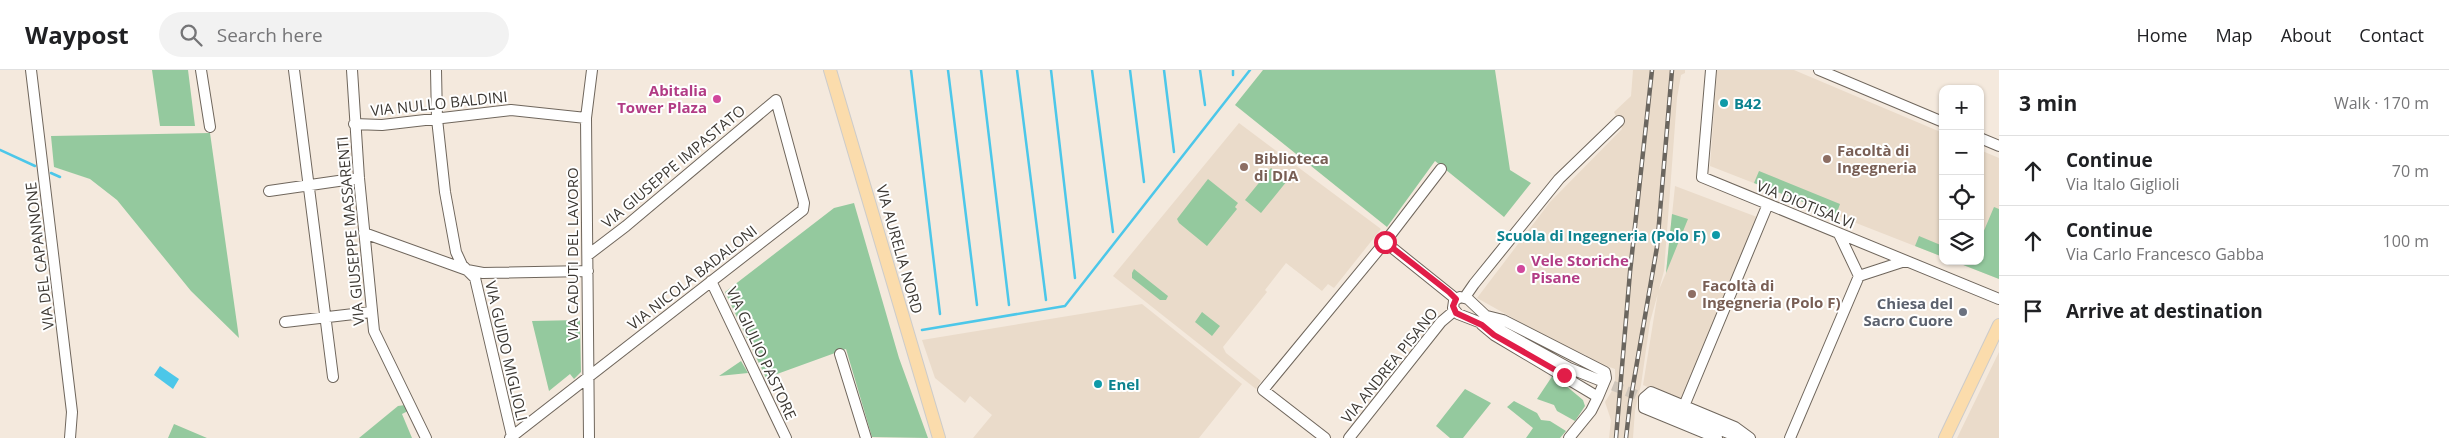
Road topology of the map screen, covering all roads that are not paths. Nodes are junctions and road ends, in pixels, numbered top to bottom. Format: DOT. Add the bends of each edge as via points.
graph roads {
  1 [pos="31,70"];
  2 [pos="202,70"];
  3 [pos="294,70"];
  4 [pos="352,70"];
  5 [pos="436,70"];
  6 [pos="592,70"];
  7 [pos="830,70"];
  8 [pos="1711,70"];
  9 [pos="1819,70"];
  10 [pos="776,100"];
  11 [pos="586,118"];
  12 [pos="437,120"];
  13 [pos="1939,120"];
  14 [pos="1619,121"];
  15 [pos="354,124"];
  16 [pos="210,127"];
  17 [pos="1984,140"];
  18 [pos="1999,146"];
  19 [pos="1441,169"];
  20 [pos="359,178"];
  21 [pos="310,185"];
  22 [pos="269,191"];
  23 [pos="1768,204"];
  24 [pos="364,233"];
  25 [pos="1840,234"];
  26 [pos="1385,242"];
  27 [pos="588,254"];
  28 [pos="1905,261"];
  29 [pos="467,270"];
  30 [pos="588,271"];
  31 [pos="1859,276"];
  32 [pos="711,281"];
  33 [pos="1999,299"];
  34 [pos="1464,300"];
  35 [pos="371,312"];
  36 [pos="1459,313"];
  37 [pos="326,318"];
  38 [pos="1485,321"];
  39 [pos="284,322"];
  40 [pos="1999,325"];
  41 [pos="840,354"];
  42 [pos="588,376"];
  43 [pos="333,377"];
  44 [pos="1599,380"];
  45 [pos="1598,397"];
  46 [pos="1653,402"];
  47 [pos="1684,406"];
  48 [pos="511,437"];
  49 [pos="70,438"];
  50 [pos="426,438"];
  51 [pos="589,438"];
  52 [pos="786,438"];
  53 [pos="866,438"];
  54 [pos="939,438"];
  55 [pos="1325,438"];
  56 [pos="1349,438"];
  57 [pos="1569,438"];
  58 [pos="1717,438"];
  59 [pos="1740,438"];
  60 [pos="1750,438"];
  61 [pos="1790,438"];
  62 [pos="1945,438"];
  1 -- 49 [label="street, VIA DEL CAPANNONE" via="72,412"];
  2 -- 16 [label="street"];
  3 -- 21 [label="street"];
  4 -- 15 [label="street, VIA GIUSEPPE MASSARENTI"];
  5 -- 12 [label="street, VIA GUIDO MIGLIOLI"];
  6 -- 11 [label="street, VIA CADUTI DEL LAVORO"];
  7 -- 54 [label="main road, VIA AURELIA NORD"];
  8 -- 23 [label="street, VIA DIOTISALVI" via="1702,177"];
  9 -- 13 [label="street"];
  10 -- 27 [label="street, VIA GIUSEPPE IMPASTATO"];
  10 -- 32 [label="street, VIA NICOLA BADALONI" via="804,208"];
  11 -- 12 [label="street, VIA NULLO BALDINI" via="512,110"];
  11 -- 27 [label="street, VIA CADUTI DEL LAVORO"];
  12 -- 15 [label="street, VIA NULLO BALDINI"];
  12 -- 29 [label="street, VIA GUIDO MIGLIOLI" via="456,252"];
  14 -- 34 [label="street" via="1559,178"];
  15 -- 20 [label="street, VIA GIUSEPPE MASSARENTI"];
  17 -- 18 [label="street"];
  19 -- 26 [label="street"];
  20 -- 21 [label="street"];
  20 -- 24 [label="street, VIA GIUSEPPE MASSARENTI"];
  21 -- 22 [label="street"];
  21 -- 37 [label="street"];
  23 -- 25 [label="street, VIA DIOTISALVI"];
  23 -- 47 [label="street"];
  24 -- 29 [label="street"];
  24 -- 35 [label="street, VIA GIUSEPPE MASSARENTI"];
  25 -- 28 [label="street, VIA DIOTISALVI"];
  25 -- 31 [label="street"];
  26 -- 34 [label="street"];
  26 -- 55 [label="street" via="1264,390"];
  27 -- 30 [label="street, VIA CADUTI DEL LAVORO"];
  28 -- 31 [label="street"];
  28 -- 33 [label="street, VIA DIOTISALVI"];
  29 -- 30 [label="street"];
  29 -- 48 [label="street, VIA GUIDO MIGLIOLI" via="475,278"];
  30 -- 42 [label="street, VIA CADUTI DEL LAVORO"];
  31 -- 61 [label="street"];
  32 -- 42 [label="street, VIA NICOLA BADALONI"];
  32 -- 52 [label="street, VIA GIULIO PASTORE"];
  34 -- 36 [label="street, VIA ANDREA PISANO" via="1453,303"];
  34 -- 36 [label="street, VIA ANDREA PISANO" via="1470,310"];
  34 -- 38 [label="street"];
  35 -- 37 [label="street"];
  35 -- 50 [label="street, VIA GIUSEPPE MASSARENTI" via="374,331"];
  36 -- 38 [label="street"];
  36 -- 56 [label="street, VIA ANDREA PISANO" via="1441,322"];
  37 -- 39 [label="street"];
  37 -- 43 [label="street"];
  38 -- 44 [label="street" via="1569,368"];
  38 -- 45 [label="street" via="1494,335"];
  38 -- 45 [label="street" via="1508,322 1606,372"];
  40 -- 62 [label="main road"];
  41 -- 53 [label="street"];
  42 -- 48 [label="street, VIA NICOLA BADALONI"];
  42 -- 51 [label="street, VIA CADUTI DEL LAVORO"];
  45 -- 57 [label="street"];
  46 -- 59 [label="street"];
  47 -- 58 [label="street" via="1651,392 1644,398 1644,408"];
  47 -- 60 [label="street" via="1736,427"];
}
